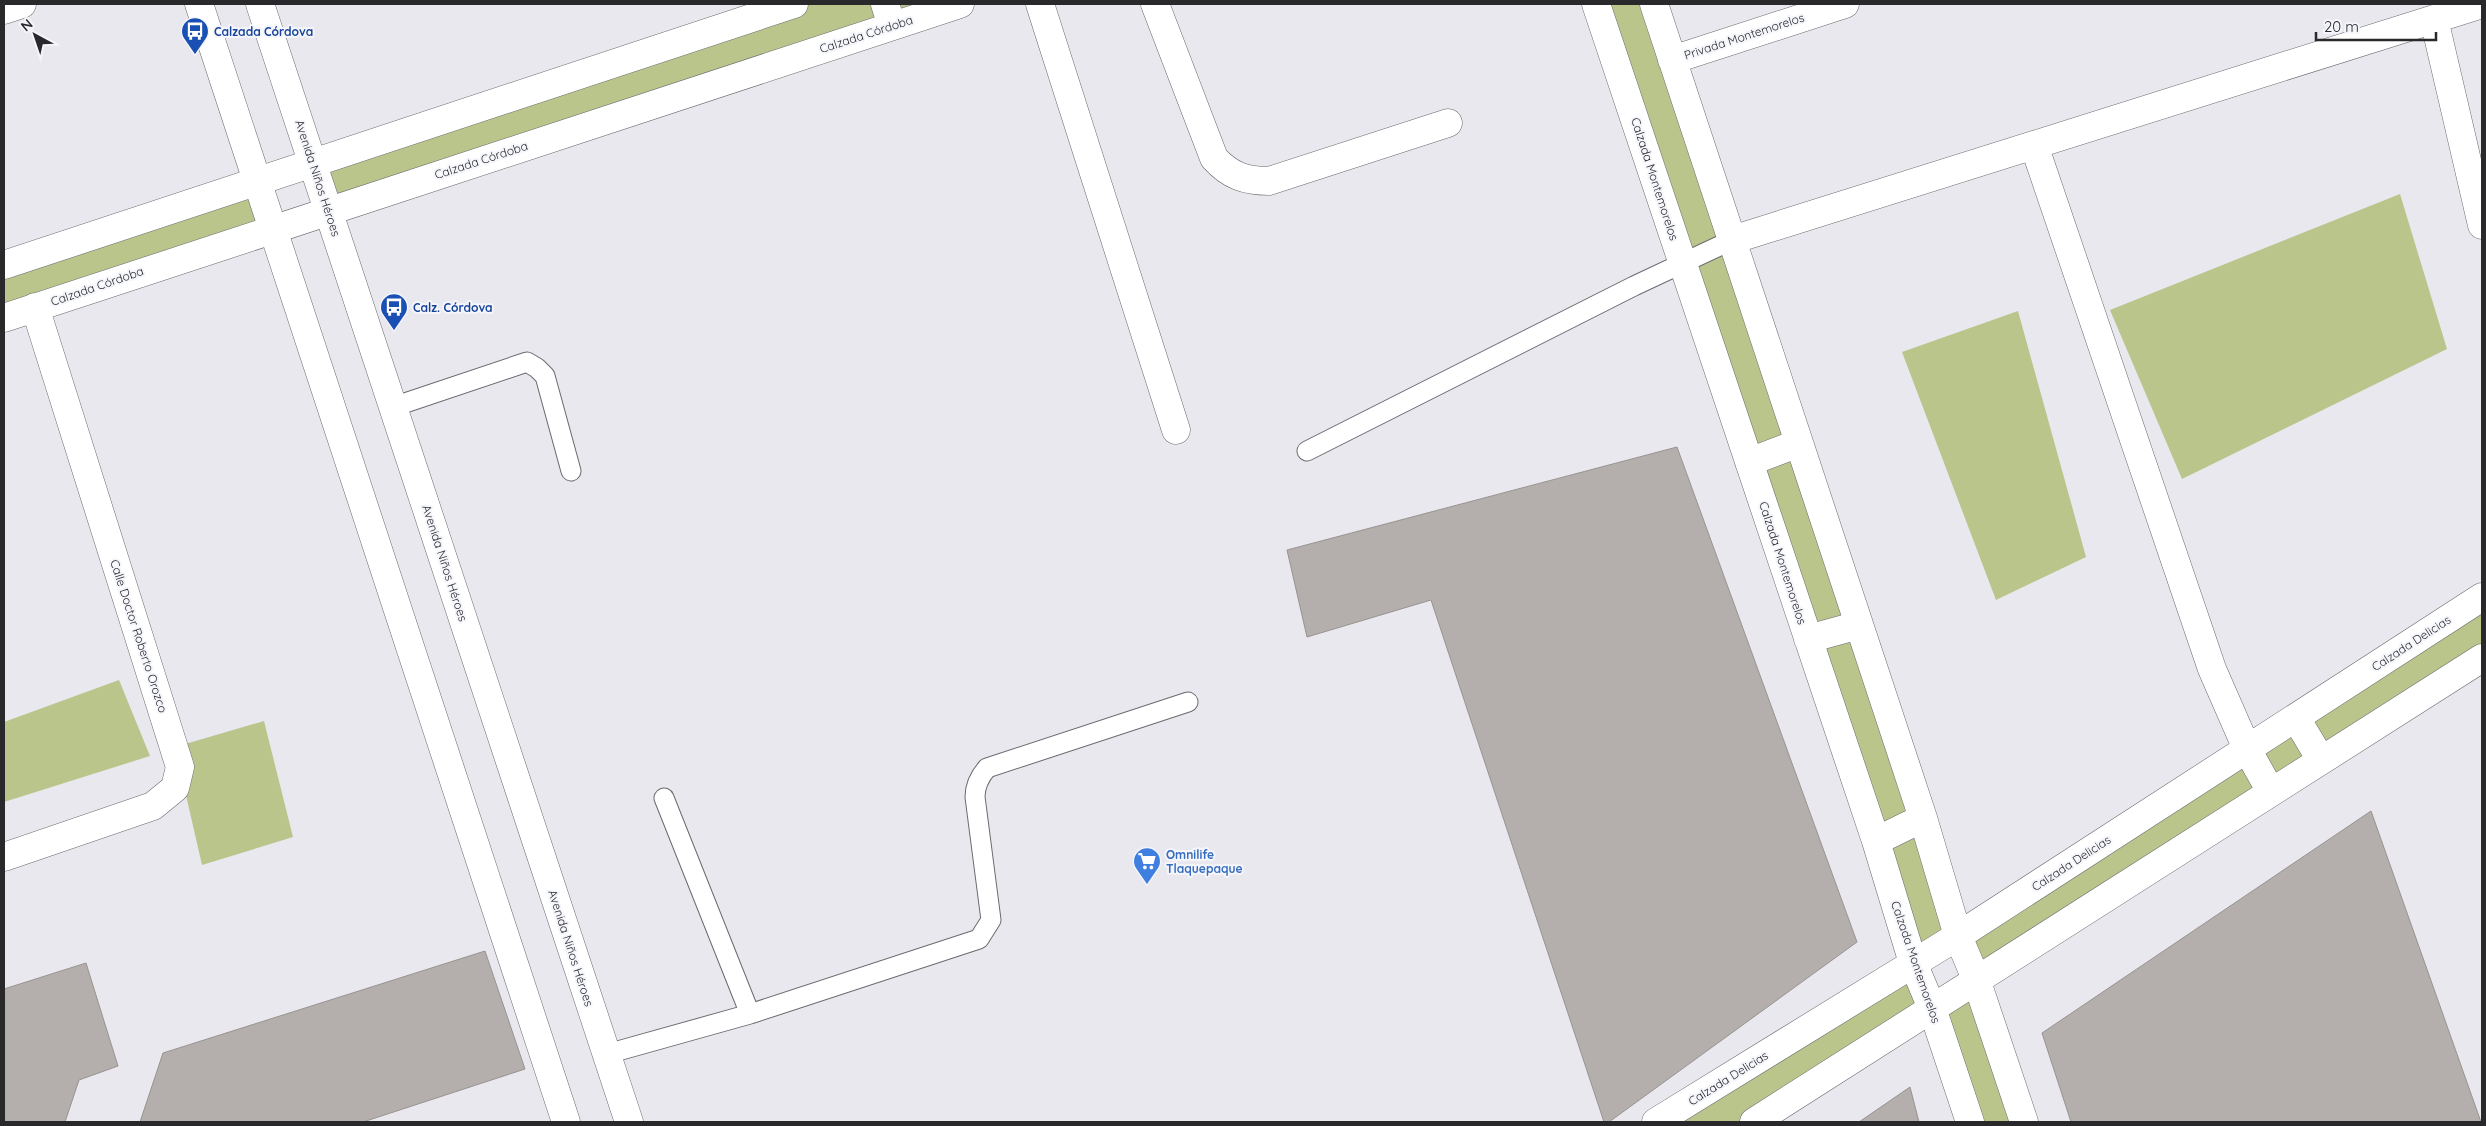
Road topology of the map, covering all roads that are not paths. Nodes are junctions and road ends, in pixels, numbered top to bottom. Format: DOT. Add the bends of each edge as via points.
graph roads {
  1 [pos="22,4"];
  2 [pos="199,4"];
  3 [pos="260,4"];
  4 [pos="794,4"];
  5 [pos="960,4"];
  6 [pos="1040,4"];
  7 [pos="1155,4"];
  8 [pos="1596,4"];
  9 [pos="1654,4"];
  10 [pos="1845,4"];
  11 [pos="2482,4"];
  12 [pos="4,10"];
  13 [pos="889,15"];
  14 [pos="2434,19"];
  15 [pos="1672,60"];
  16 [pos="1448,123"];
  17 [pos="2034,145"];
  18 [pos="312,163"];
  19 [pos="259,181"];
  20 [pos="328,210"];
  21 [pos="2482,226"];
  22 [pos="274,227"];
  23 [pos="1732,240"];
  24 [pos="1683,263"];
  25 [pos="4,265"];
  26 [pos="35,307"];
  27 [pos="4,318"];
  28 [pos="393,406"];
  29 [pos="1176,430"];
  30 [pos="1799,443"];
  31 [pos="1307,451"];
  32 [pos="1749,462"];
  33 [pos="571,472"];
  34 [pos="2482,597"];
  35 [pos="1859,625"];
  36 [pos="1808,639"];
  37 [pos="2482,658"];
  38 [pos="1188,702"];
  39 [pos="2296,718"];
  40 [pos="2247,749"];
  41 [pos="2320,760"];
  42 [pos="2271,792"];
  43 [pos="664,798"];
  44 [pos="1923,818"];
  45 [pos="1876,841"];
  46 [pos="4,856"];
  47 [pos="1958,936"];
  48 [pos="1913,963"];
  49 [pos="1976,979"];
  50 [pos="1932,1008"];
  51 [pos="750,1014"];
  52 [pos="607,1054"];
  53 [pos="566,1122"];
  54 [pos="630,1122"];
  55 [pos="1656,1122"];
  56 [pos="1754,1122"];
  57 [pos="1970,1122"];
  58 [pos="2024,1122"];
  1 -- 12 [label="street"];
  2 -- 19 [label="street"];
  3 -- 18 [label="street, Avenida Niños Héroes"];
  4 -- 18 [label="street"];
  5 -- 13 [label="street, Calzada Córdoba"];
  6 -- 29 [label="street"];
  7 -- 16 [label="street" via="1214,158 1238,177 1269,181"];
  8 -- 24 [label="street, Calzada Montemorelos"];
  9 -- 15 [label="street"];
  10 -- 15 [label="street, Privada Montemorelos"];
  11 -- 14 [label="street"];
  13 -- 20 [label="street, Calzada Córdoba"];
  14 -- 17 [label="street"];
  14 -- 21 [label="street"];
  15 -- 23 [label="street"];
  17 -- 23 [label="street"];
  17 -- 40 [label="street" via="2212,669"];
  18 -- 19 [label="street"];
  18 -- 20 [label="street, Avenida Niños Héroes"];
  19 -- 22 [label="street"];
  19 -- 25 [label="street"];
  20 -- 22 [label="street, Calzada Córdoba"];
  20 -- 28 [label="street, Avenida Niños Héroes"];
  22 -- 26 [label="street, Calzada Córdoba"];
  22 -- 53 [label="street"];
  23 -- 24 [label="lane"];
  23 -- 30 [label="street"];
  24 -- 31 [label="lane"];
  24 -- 32 [label="street, Calzada Montemorelos"];
  26 -- 27 [label="street, Calzada Córdoba"];
  26 -- 46 [label="street, Calle Doctor Roberto Orozco" via="180,767 174,788 152,806"];
  28 -- 33 [label="lane" via="527,362 545,376"];
  28 -- 52 [label="street, Avenida Niños Héroes"];
  30 -- 32 [label="street"];
  30 -- 35 [label="street"];
  32 -- 36 [label="street, Calzada Montemorelos"];
  34 -- 39 [label="street, Calzada Delicias"];
  35 -- 36 [label="street"];
  35 -- 44 [label="street"];
  36 -- 45 [label="street, Calzada Montemorelos"];
  37 -- 41 [label="street"];
  38 -- 51 [label="lane" via="987,768 978,782 975,797 991,920 979,939"];
  39 -- 40 [label="street, Calzada Delicias"];
  39 -- 41 [label="street"];
  40 -- 42 [label="street"];
  40 -- 47 [label="street, Calzada Delicias"];
  41 -- 42 [label="street"];
  42 -- 49 [label="street"];
  43 -- 51 [label="lane"];
  44 -- 45 [label="street"];
  44 -- 47 [label="street"];
  45 -- 48 [label="street, Calzada Montemorelos"];
  47 -- 48 [label="street, Calzada Delicias"];
  47 -- 49 [label="street"];
  48 -- 50 [label="street, Calzada Montemorelos"];
  48 -- 55 [label="street, Calzada Delicias"];
  49 -- 50 [label="street"];
  49 -- 58 [label="street"];
  50 -- 56 [label="street"];
  50 -- 57 [label="street, Calzada Montemorelos"];
  51 -- 52 [label="lane"];
  52 -- 54 [label="street, Avenida Niños Héroes"];
}
